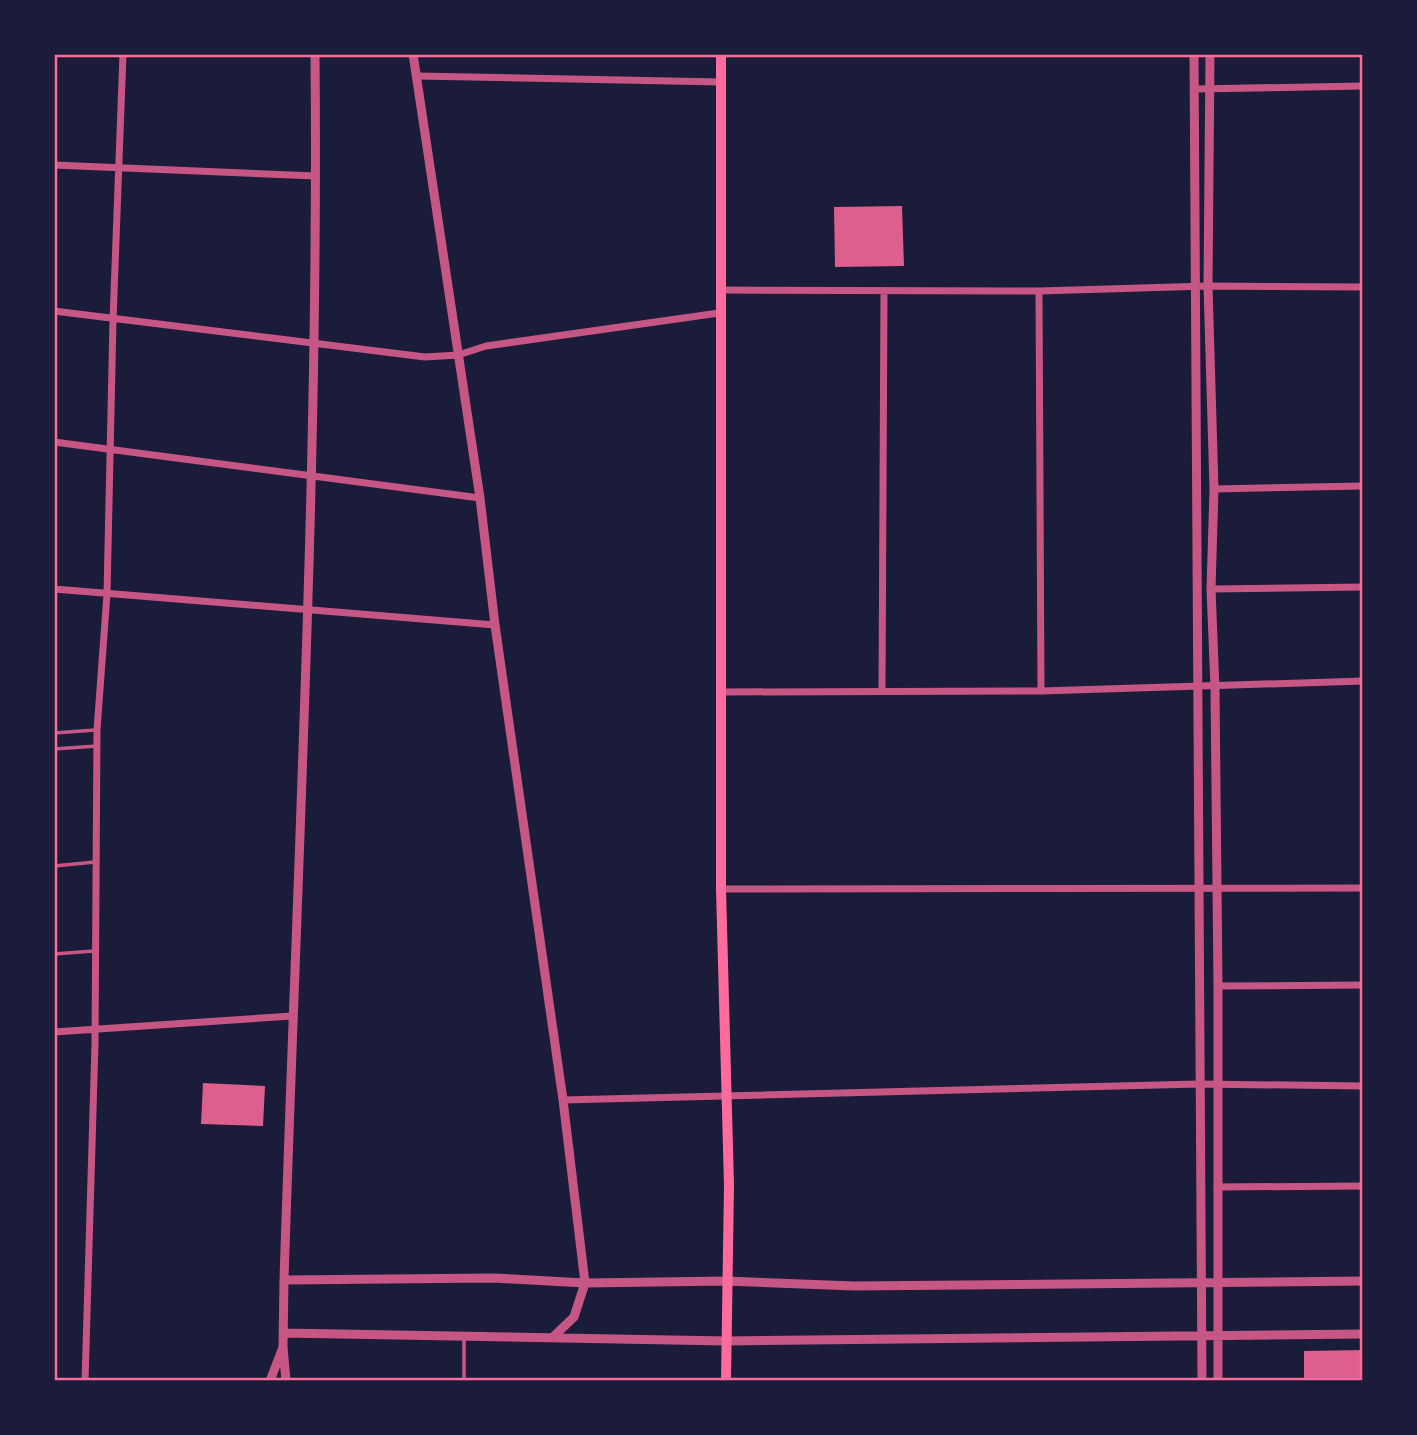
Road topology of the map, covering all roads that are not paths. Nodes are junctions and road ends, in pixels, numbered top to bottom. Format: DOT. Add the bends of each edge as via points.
graph roads {
  1 [pos="123,54"];
  2 [pos="315,54"];
  3 [pos="414,54"];
  4 [pos="721,54"];
  5 [pos="1194,54"];
  6 [pos="1210,54"];
  7 [pos="416,76"];
  8 [pos="721,82"];
  9 [pos="1363,86"];
  10 [pos="1195,89"];
  11 [pos="1210,89"];
  12 [pos="54,165"];
  13 [pos="120,168"];
  14 [pos="316,176"];
  15 [pos="1208,286"];
  16 [pos="1194,287"];
  17 [pos="1363,287"];
  18 [pos="719,290"];
  19 [pos="884,291"];
  20 [pos="1039,291"];
  21 [pos="54,311"];
  22 [pos="719,313"];
  23 [pos="113,320"];
  24 [pos="312,342"];
  25 [pos="458,355"];
  26 [pos="54,442"];
  27 [pos="111,450"];
  28 [pos="310,477"];
  29 [pos="1363,486"];
  30 [pos="1214,489"];
  31 [pos="480,498"];
  32 [pos="1363,587"];
  33 [pos="54,589"];
  34 [pos="1211,589"];
  35 [pos="107,594"];
  36 [pos="306,608"];
  37 [pos="495,625"];
  38 [pos="1363,681"];
  39 [pos="1196,687"];
  40 [pos="1215,688"];
  41 [pos="882,690"];
  42 [pos="1041,691"];
  43 [pos="723,692"];
  44 [pos="97,730"];
  45 [pos="54,733"];
  46 [pos="97,746"];
  47 [pos="54,749"];
  48 [pos="97,862"];
  49 [pos="54,866"];
  50 [pos="1197,887"];
  51 [pos="1217,887"];
  52 [pos="1363,888"];
  53 [pos="721,889"];
  54 [pos="97,951"];
  55 [pos="54,954"];
  56 [pos="1363,985"];
  57 [pos="1218,986"];
  58 [pos="292,1016"];
  59 [pos="94,1030"];
  60 [pos="54,1032"];
  61 [pos="1198,1084"];
  62 [pos="1218,1085"];
  63 [pos="1363,1086"];
  64 [pos="727,1094"];
  65 [pos="563,1100"];
  66 [pos="1217,1186"];
  67 [pos="1363,1186"];
  68 [pos="284,1280"];
  69 [pos="1201,1280"];
  70 [pos="1218,1280"];
  71 [pos="1363,1280"];
  72 [pos="726,1281"];
  73 [pos="585,1283"];
  74 [pos="283,1333"];
  75 [pos="1363,1334"];
  76 [pos="464,1337"];
  77 [pos="553,1337"];
  78 [pos="1219,1337"];
  79 [pos="1201,1338"];
  80 [pos="726,1341"];
  81 [pos="282,1347"];
  82 [pos="85,1381"];
  83 [pos="270,1381"];
  84 [pos="286,1381"];
  85 [pos="464,1381"];
  86 [pos="726,1381"];
  87 [pos="1202,1381"];
  88 [pos="1217,1381"];
  1 -- 13 [label="street"];
  2 -- 14 [label="street"];
  3 -- 7 [label="street"];
  4 -- 8 [label="main road"];
  5 -- 10 [label="street"];
  6 -- 11 [label="street"];
  7 -- 8 [label="street"];
  7 -- 25 [label="street"];
  8 -- 18 [label="main road"];
  9 -- 11 [label="street"];
  10 -- 11 [label="street"];
  10 -- 16 [label="street"];
  11 -- 15 [label="street"];
  12 -- 13 [label="street"];
  13 -- 14 [label="street"];
  13 -- 23 [label="street"];
  14 -- 24 [label="street"];
  15 -- 16 [label="street"];
  15 -- 17 [label="street"];
  15 -- 30 [label="street"];
  16 -- 20 [label="street"];
  16 -- 39 [label="street"];
  18 -- 19 [label="street"];
  18 -- 22 [label="main road"];
  19 -- 20 [label="street"];
  19 -- 41 [label="street"];
  20 -- 42 [label="street"];
  21 -- 23 [label="street"];
  22 -- 25 [label="street" via="485,346"];
  22 -- 43 [label="main road"];
  23 -- 24 [label="street"];
  23 -- 27 [label="street"];
  24 -- 25 [label="street" via="389,355"];
  24 -- 28 [label="street"];
  25 -- 31 [label="street"];
  26 -- 27 [label="street"];
  27 -- 28 [label="street"];
  27 -- 35 [label="street"];
  28 -- 31 [label="street"];
  28 -- 36 [label="street"];
  29 -- 30 [label="street"];
  30 -- 34 [label="street"];
  31 -- 37 [label="street"];
  32 -- 34 [label="street"];
  33 -- 35 [label="street"];
  34 -- 40 [label="street"];
  35 -- 36 [label="street"];
  35 -- 44 [label="street"];
  36 -- 37 [label="street"];
  36 -- 58 [label="street"];
  37 -- 65 [label="street"];
  38 -- 40 [label="street"];
  39 -- 40 [label="street"];
  39 -- 42 [label="street"];
  39 -- 50 [label="street"];
  40 -- 51 [label="street"];
  41 -- 42 [label="street"];
  41 -- 43 [label="street"];
  43 -- 53 [label="main road"];
  44 -- 45 [label="lane"];
  44 -- 46 [label="street"];
  46 -- 47 [label="lane"];
  46 -- 48 [label="street"];
  48 -- 49 [label="lane"];
  48 -- 54 [label="street"];
  50 -- 51 [label="street"];
  50 -- 53 [label="street"];
  50 -- 61 [label="street"];
  51 -- 52 [label="street"];
  51 -- 57 [label="street"];
  53 -- 64 [label="main road"];
  54 -- 55 [label="lane"];
  54 -- 59 [label="street"];
  56 -- 57 [label="street"];
  57 -- 62 [label="street"];
  58 -- 59 [label="street"];
  58 -- 68 [label="street"];
  59 -- 60 [label="street"];
  59 -- 82 [label="street"];
  61 -- 62 [label="street"];
  61 -- 64 [label="street"];
  61 -- 69 [label="street"];
  62 -- 63 [label="street"];
  62 -- 66 [label="street"];
  64 -- 65 [label="street"];
  64 -- 72 [label="main road"];
  65 -- 73 [label="street"];
  66 -- 67 [label="street"];
  66 -- 70 [label="street"];
  68 -- 73 [label="street" via="494,1278"];
  68 -- 74 [label="street"];
  69 -- 70 [label="street"];
  69 -- 72 [label="street" via="868,1286"];
  69 -- 79 [label="street"];
  70 -- 71 [label="street"];
  70 -- 78 [label="street"];
  72 -- 73 [label="street"];
  72 -- 80 [label="main road"];
  73 -- 77 [label="street" via="574,1317"];
  74 -- 76 [label="street"];
  74 -- 81 [label="street"];
  75 -- 78 [label="street"];
  76 -- 77 [label="street"];
  76 -- 85 [label="lane"];
  77 -- 80 [label="street"];
  78 -- 79 [label="street"];
  78 -- 88 [label="street"];
  79 -- 80 [label="street"];
  79 -- 87 [label="street"];
  80 -- 86 [label="main road"];
  81 -- 83 [label="street"];
  81 -- 84 [label="street"];
}
